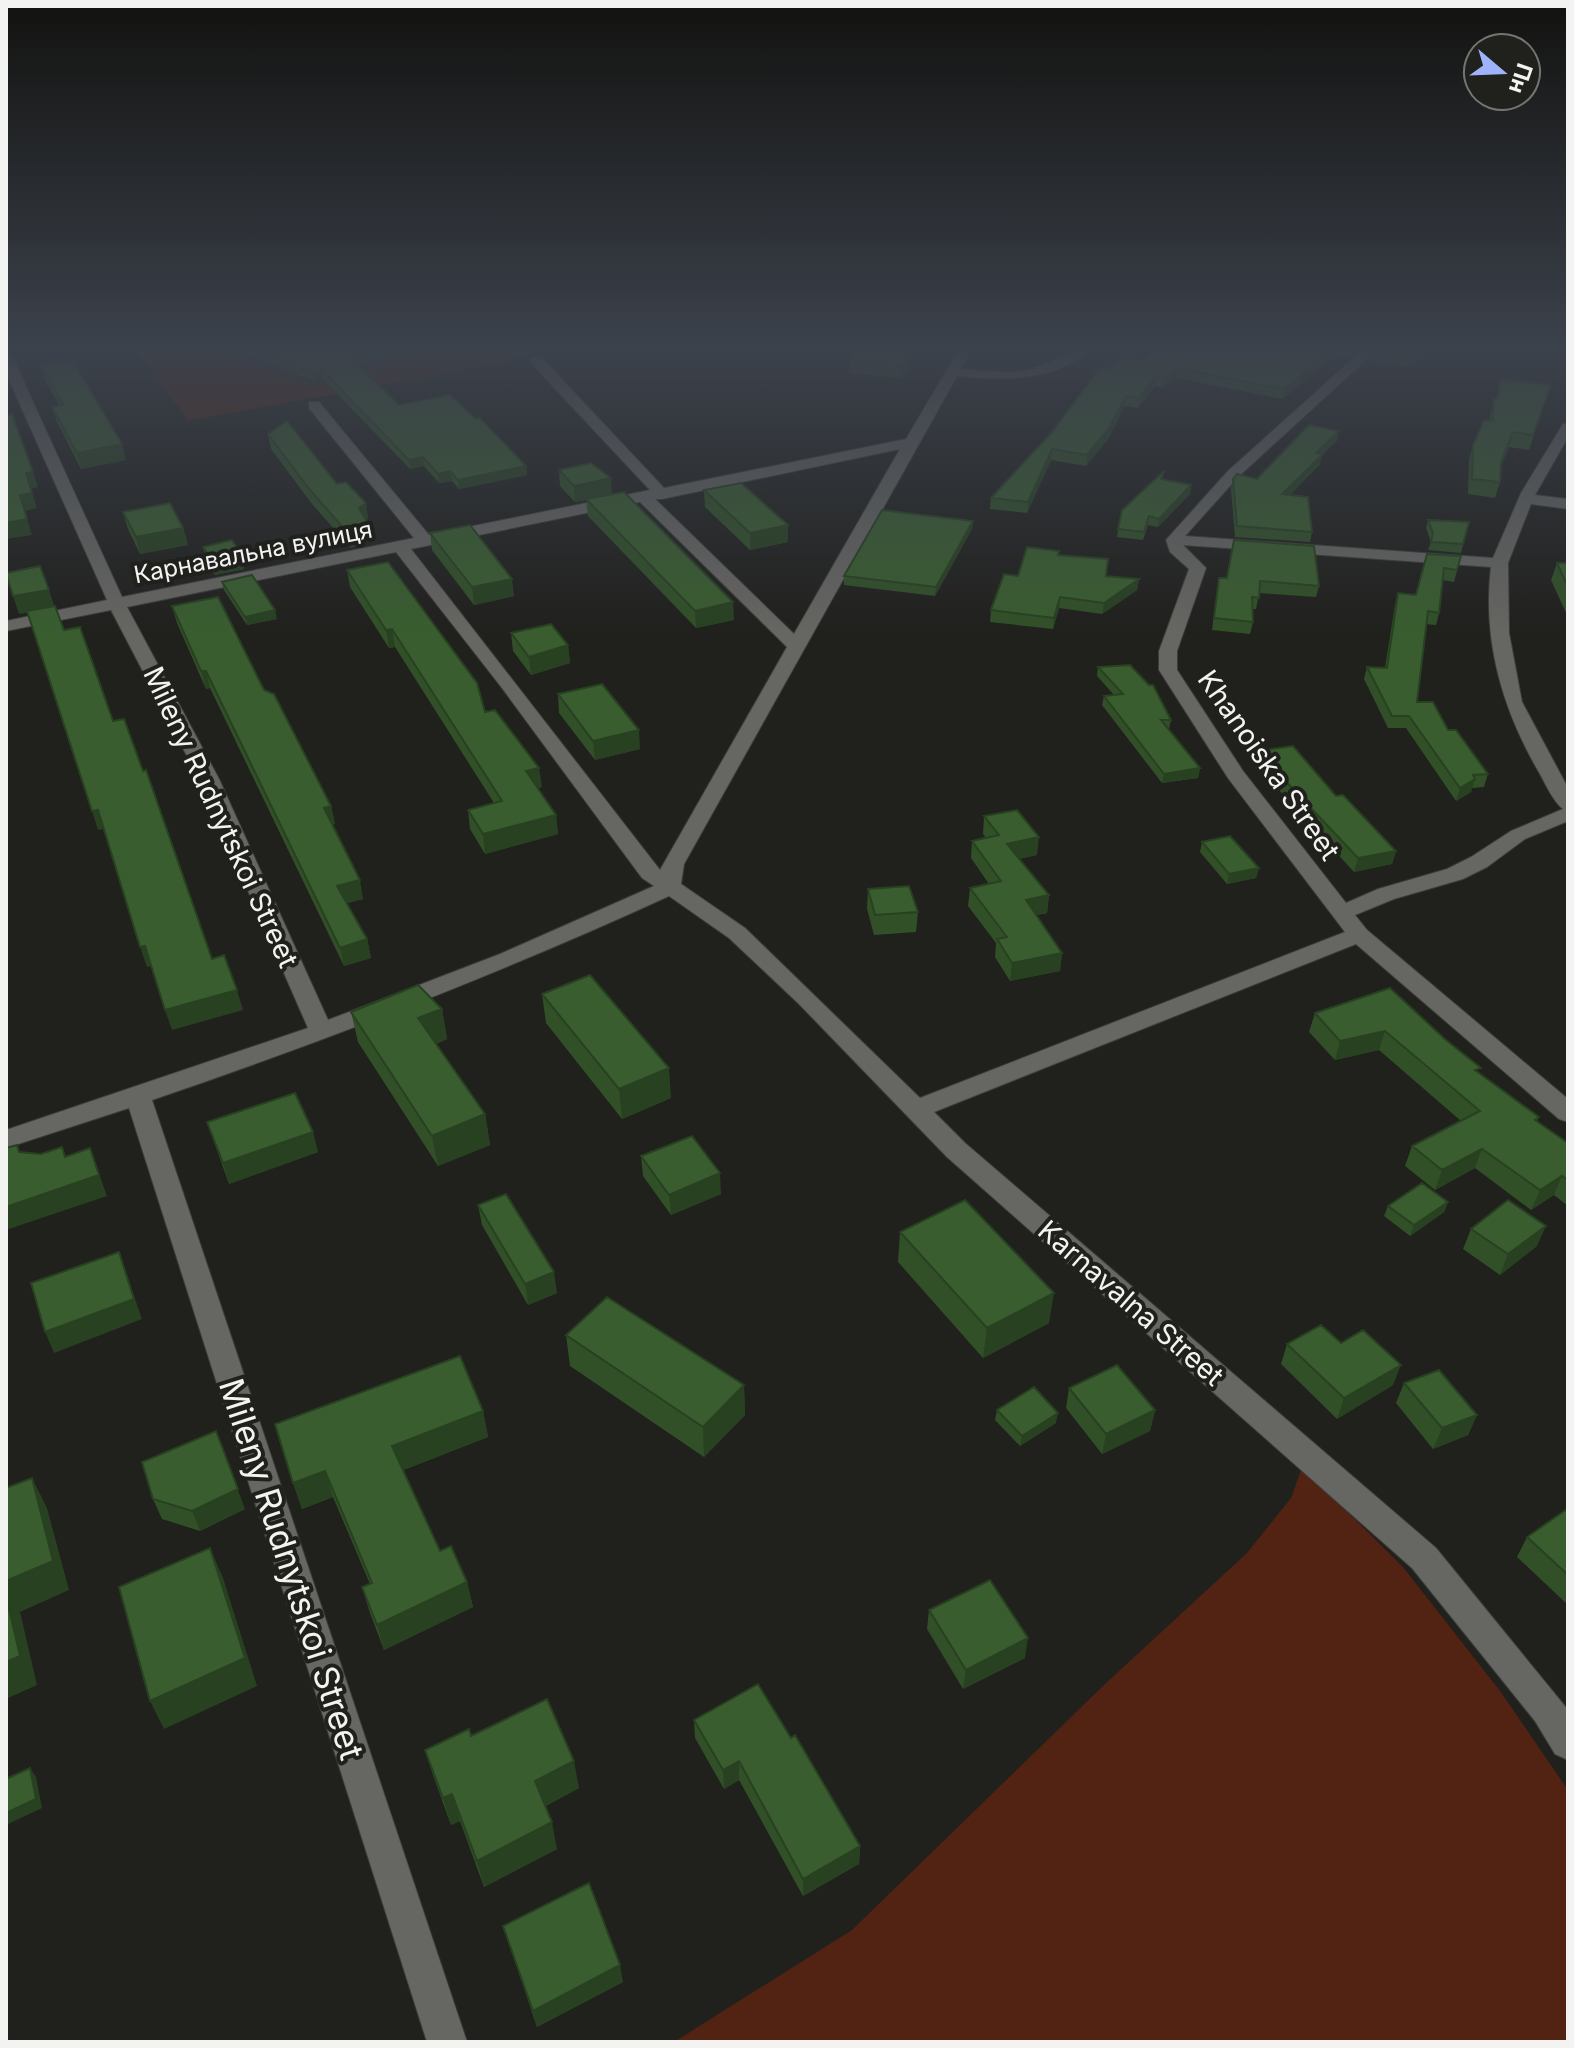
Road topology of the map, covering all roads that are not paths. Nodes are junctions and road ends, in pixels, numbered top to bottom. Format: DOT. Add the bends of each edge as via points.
graph roads {
  1 [pos="44,442"];
  2 [pos="344,442"];
  3 [pos="613,442"];
  4 [pos="911,442"];
  5 [pos="1269,442"];
  6 [pos="1559,442"];
  7 [pos="662,494"];
  8 [pos="644,497"];
  9 [pos="1526,499"];
  10 [pos="1568,504"];
  11 [pos="1174,540"];
  12 [pos="426,542"];
  13 [pos="401,547"];
  14 [pos="1500,563"];
  15 [pos="117,604"];
  16 [pos="6,626"];
  17 [pos="796,646"];
  18 [pos="1568,804"];
  19 [pos="1568,814"];
  20 [pos="670,887"];
  21 [pos="1341,913"];
  22 [pos="1359,935"];
  23 [pos="322,1033"];
  24 [pos="138,1096"];
  25 [pos="915,1110"];
  26 [pos="1568,1113"];
  27 [pos="6,1139"];
  28 [pos="1568,1742"];
  29 [pos="447,2042"];
  1 -- 15 [label="street, Карнавальна вулиця"];
  2 -- 12 [label="street, Карнавальна вулиця"];
  3 -- 7 [label="street"];
  4 -- 7 [label="street, Карнавальна вулиця"];
  4 -- 17 [label="street"];
  5 -- 11 [label="street"];
  6 -- 9 [label="street"];
  7 -- 8 [label="street, Карнавальна вулиця"];
  8 -- 12 [label="street, Карнавальна вулиця"];
  8 -- 17 [label="street"];
  9 -- 10 [label="street"];
  9 -- 14 [label="street"];
  11 -- 14 [label="street"];
  11 -- 21 [label="street, Khanoiska Street" via="1176,549 1198,568 1168,651 1168,670 1235,774"];
  12 -- 13 [label="street, Карнавальна вулиця"];
  13 -- 15 [label="street, Карнавальна вулиця"];
  13 -- 20 [label="street" via="638,859"];
  14 -- 18 [label="street" via="1503,663 1512,700"];
  15 -- 16 [label="street"];
  15 -- 23 [label="street, Mileny Rudnytskoi Street" via="209,779"];
  17 -- 20 [label="street" via="673,864"];
  19 -- 21 [label="street" via="1518,835 1455,874"];
  20 -- 23 [label="street" via="582,929"];
  20 -- 25 [label="street, Karnavalna Street" via="737,933"];
  21 -- 22 [label="street, Khanoiska Street"];
  22 -- 25 [label="street"];
  22 -- 26 [label="street, Khanoiska Street"];
  23 -- 24 [label="street"];
  24 -- 27 [label="street"];
  24 -- 29 [label="street, Mileny Rudnytskoi Street"];
  25 -- 28 [label="street, Karnavalna Street" via="1424,1558"];
}
